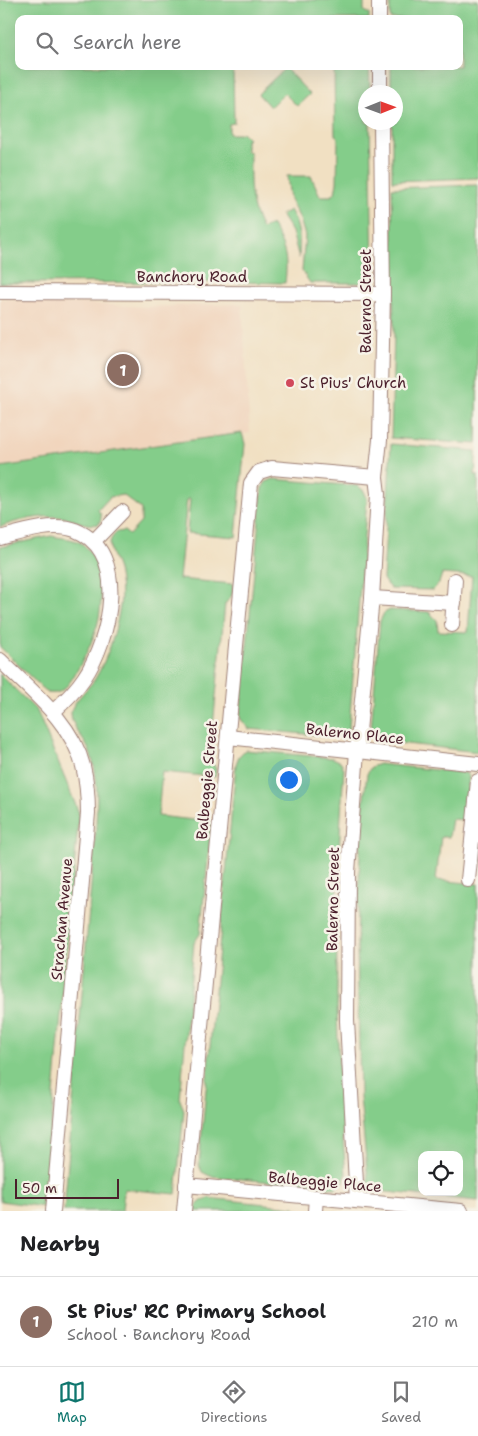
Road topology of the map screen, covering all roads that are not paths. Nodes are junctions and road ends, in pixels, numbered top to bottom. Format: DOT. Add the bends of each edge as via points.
graph roads {
  1 [pos="379,0"];
  2 [pos="379,15"];
  3 [pos="380,70"];
  4 [pos="380,85"];
  5 [pos="381,130"];
  6 [pos="0,292"];
  7 [pos="383,294"];
  8 [pos="376,477"];
  9 [pos="122,512"];
  10 [pos="0,538"];
  11 [pos="94,541"];
  12 [pos="455,580"];
  13 [pos="372,598"];
  14 [pos="454,603"];
  15 [pos="452,625"];
  16 [pos="0,660"];
  17 [pos="53,712"];
  18 [pos="228,737"];
  19 [pos="357,751"];
  20 [pos="478,764"];
  21 [pos="478,781"];
  22 [pos="475,845"];
  23 [pos="468,880"];
  24 [pos="186,1186"];
  25 [pos="357,1201"];
  26 [pos="315,1204"];
  27 [pos="53,1211"];
  28 [pos="184,1211"];
  29 [pos="461,1211"];
  1 -- 2 [label="street"];
  3 -- 4 [label="street"];
  5 -- 7 [label="street, Balerno Street"];
  6 -- 7 [label="street, Banchory Road"];
  7 -- 8 [label="street, Balerno Street" via="380,440"];
  8 -- 13 [label="street, Balerno Street" via="378,494"];
  8 -- 18 [label="street, Balbeggie Street" via="272,468 259,472 251,483"];
  9 -- 11 [label="street"];
  10 -- 11 [label="street" via="48,527 74,530"];
  11 -- 17 [label="street" via="107,562 111,588 108,617 99,650 84,679"];
  12 -- 14 [label="street"];
  13 -- 14 [label="street"];
  13 -- 19 [label="street, Balerno Street"];
  14 -- 15 [label="street"];
  16 -- 17 [label="street, Strachan Avenue"];
  17 -- 27 [label="street, Strachan Avenue" via="72,737 83,765 88,788 88,813"];
  18 -- 19 [label="street, Balerno Place"];
  18 -- 24 [label="street, Balbeggie Street"];
  19 -- 20 [label="street, Balerno Place"];
  19 -- 25 [label="street, Balerno Street" via="348,872 347,1021"];
  21 -- 22 [label="street"];
  22 -- 23 [label="street"];
  24 -- 26 [label="street, Balbeggie Place"];
  24 -- 28 [label="street, Balbeggie Street"];
  25 -- 26 [label="street, Balbeggie Place"];
  25 -- 29 [label="street, Balbeggie Place"];
}
